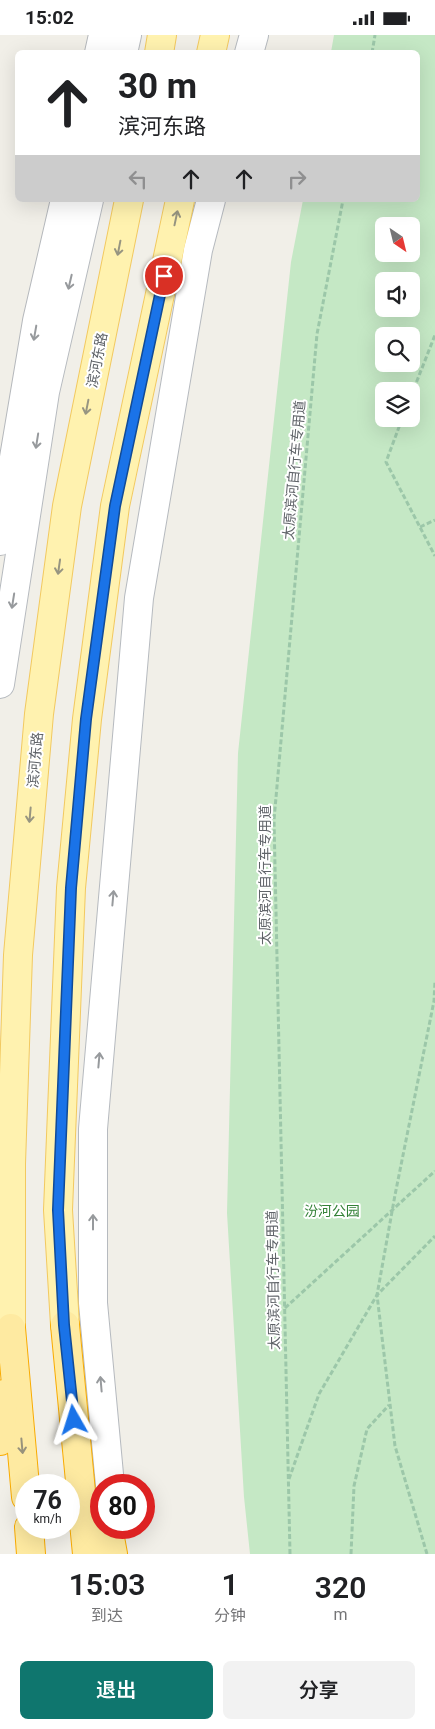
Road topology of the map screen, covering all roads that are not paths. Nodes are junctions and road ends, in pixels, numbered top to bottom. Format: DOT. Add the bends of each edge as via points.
graph roads {
  1 [pos="103,35"];
  2 [pos="127,35"];
  3 [pos="162,35"];
  4 [pos="215,35"];
  5 [pos="254,35"];
  6 [pos="100,50"];
  7 [pos="124,50"];
  8 [pos="160,50"];
  9 [pos="212,50"];
  10 [pos="250,50"];
  11 [pos="65,202"];
  12 [pos="89,202"];
  13 [pos="129,202"];
  14 [pos="180,202"];
  15 [pos="210,202"];
  16 [pos="0,541"];
  17 [pos="0,684"];
  18 [pos="64,1325"];
  19 [pos="11,1328"];
  20 [pos="0,1441"];
  21 [pos="24,1474"];
  22 [pos="96,1474"];
  23 [pos="109,1474"];
  24 [pos="30,1539"];
  25 [pos="110,1539"];
  26 [pos="116,1539"];
  27 [pos="32,1554"];
  28 [pos="87,1554"];
  29 [pos="113,1554"];
  30 [pos="118,1554"];
  1 -- 6 [label="main road"];
  2 -- 7 [label="main road"];
  3 -- 8 [label="main road"];
  4 -- 9 [label="main road"];
  5 -- 10 [label="main road"];
  11 -- 16 [label="main road, one-way" via="37,321"];
  12 -- 17 [label="main road, one-way" via="45,392"];
  13 -- 19 [label="main road, 滨河东路, one-way" via="67,506 39,713 18,955 11,1164"];
  18 -- 14 [label="main road, one-way" via="58,1210 71,888 86,719 115,506"];
  23 -- 15 [label="main road, one-way" via="94,1303 93,1129 139,598 198,250"];
  18 -- 22 [label="highway"];
  18 -- 28 [label="highway"];
  19 -- 20 [label="highway"];
  19 -- 21 [label="highway, one-way"];
  24 -- 27 [label="highway"];
  25 -- 29 [label="highway"];
  26 -- 30 [label="main road"];
}
